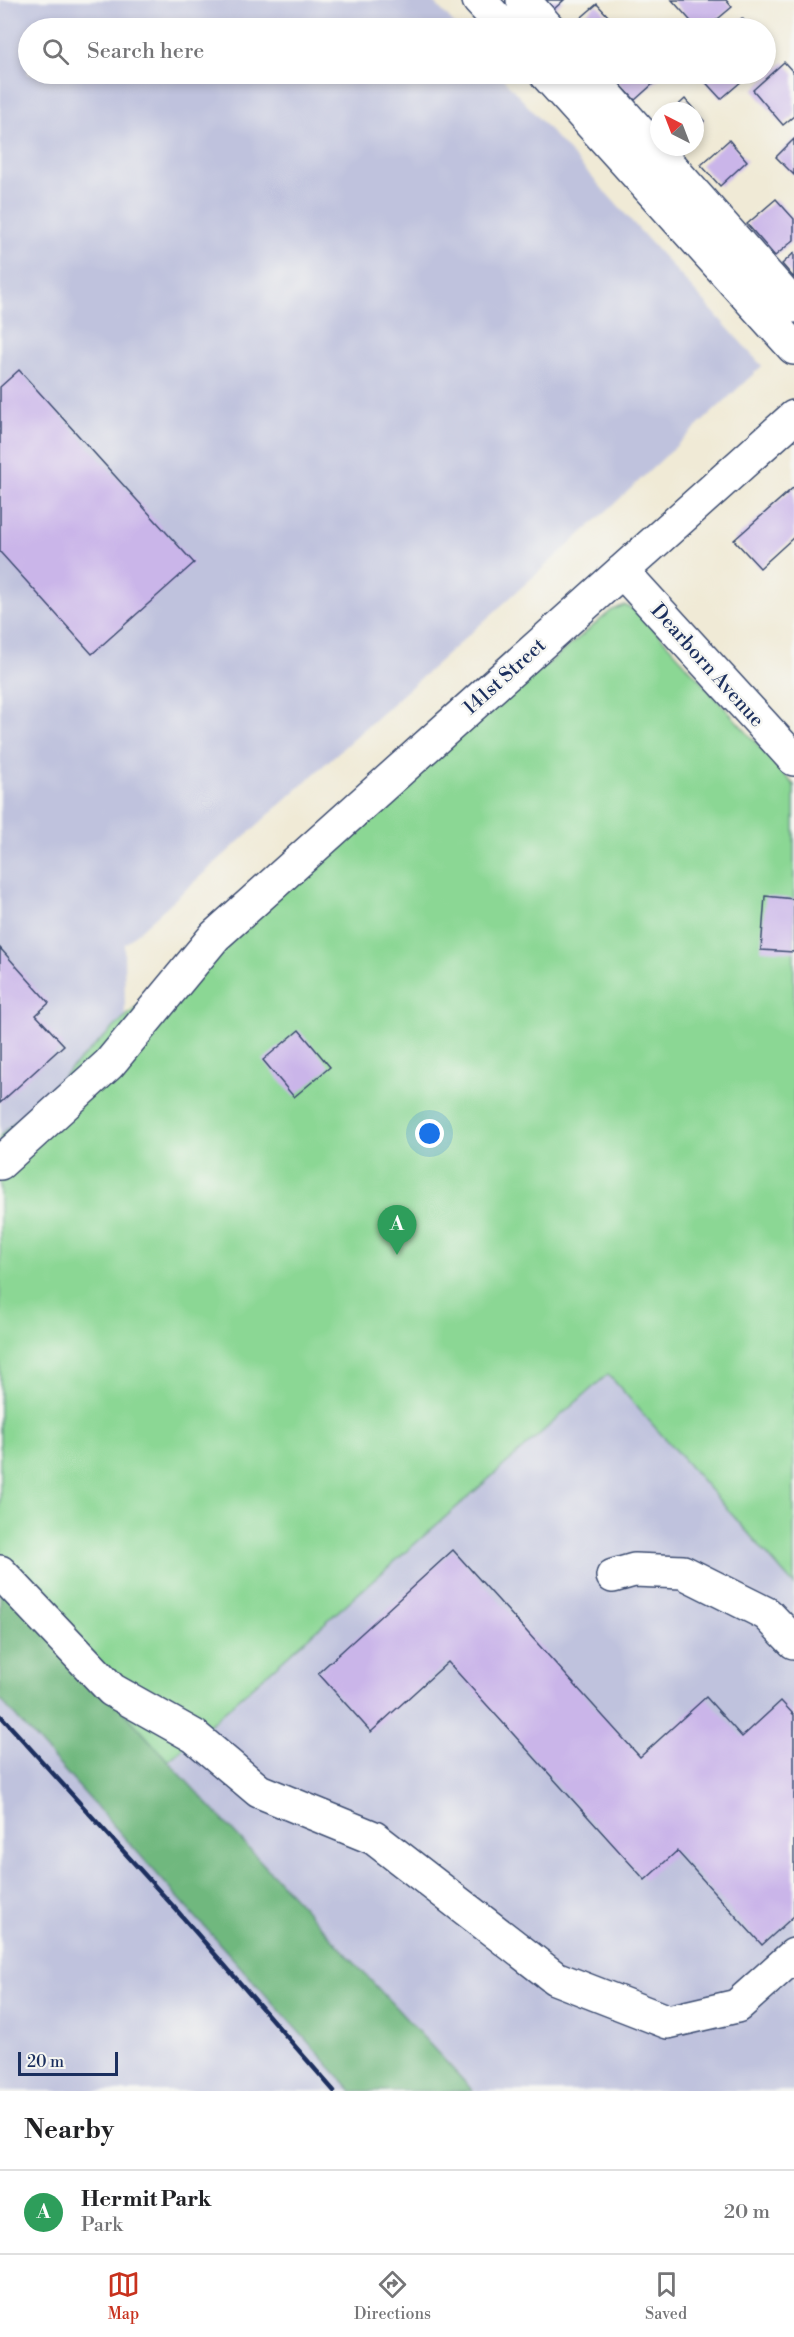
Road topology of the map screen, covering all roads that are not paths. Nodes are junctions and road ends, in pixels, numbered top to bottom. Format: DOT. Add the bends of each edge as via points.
graph roads {
  1 [pos="479,0"];
  2 [pos="523,0"];
  3 [pos="496,18"];
  4 [pos="539,18"];
  5 [pos="555,84"];
  6 [pos="597,84"];
  7 [pos="794,306"];
  8 [pos="794,348"];
  9 [pos="794,417"];
  10 [pos="622,571"];
  11 [pos="794,759"];
  12 [pos="0,1163"];
  13 [pos="0,1572"];
  14 [pos="613,1575"];
  15 [pos="794,1642"];
  16 [pos="794,1955"];
  1 -- 3 [label="street"];
  2 -- 4 [label="street"];
  5 -- 8 [label="street"];
  6 -- 7 [label="street"];
  9 -- 10 [label="street, 141st Street"];
  10 -- 11 [label="street, Dearborn Avenue"];
  10 -- 12 [label="street, 141st Street" via="215,936 109,1064"];
  13 -- 16 [label="street" via="112,1690 194,1736 259,1791 374,1838 555,1978 668,2022 737,2006"];
  14 -- 15 [label="street" via="634,1570 683,1572 767,1614"];
}
